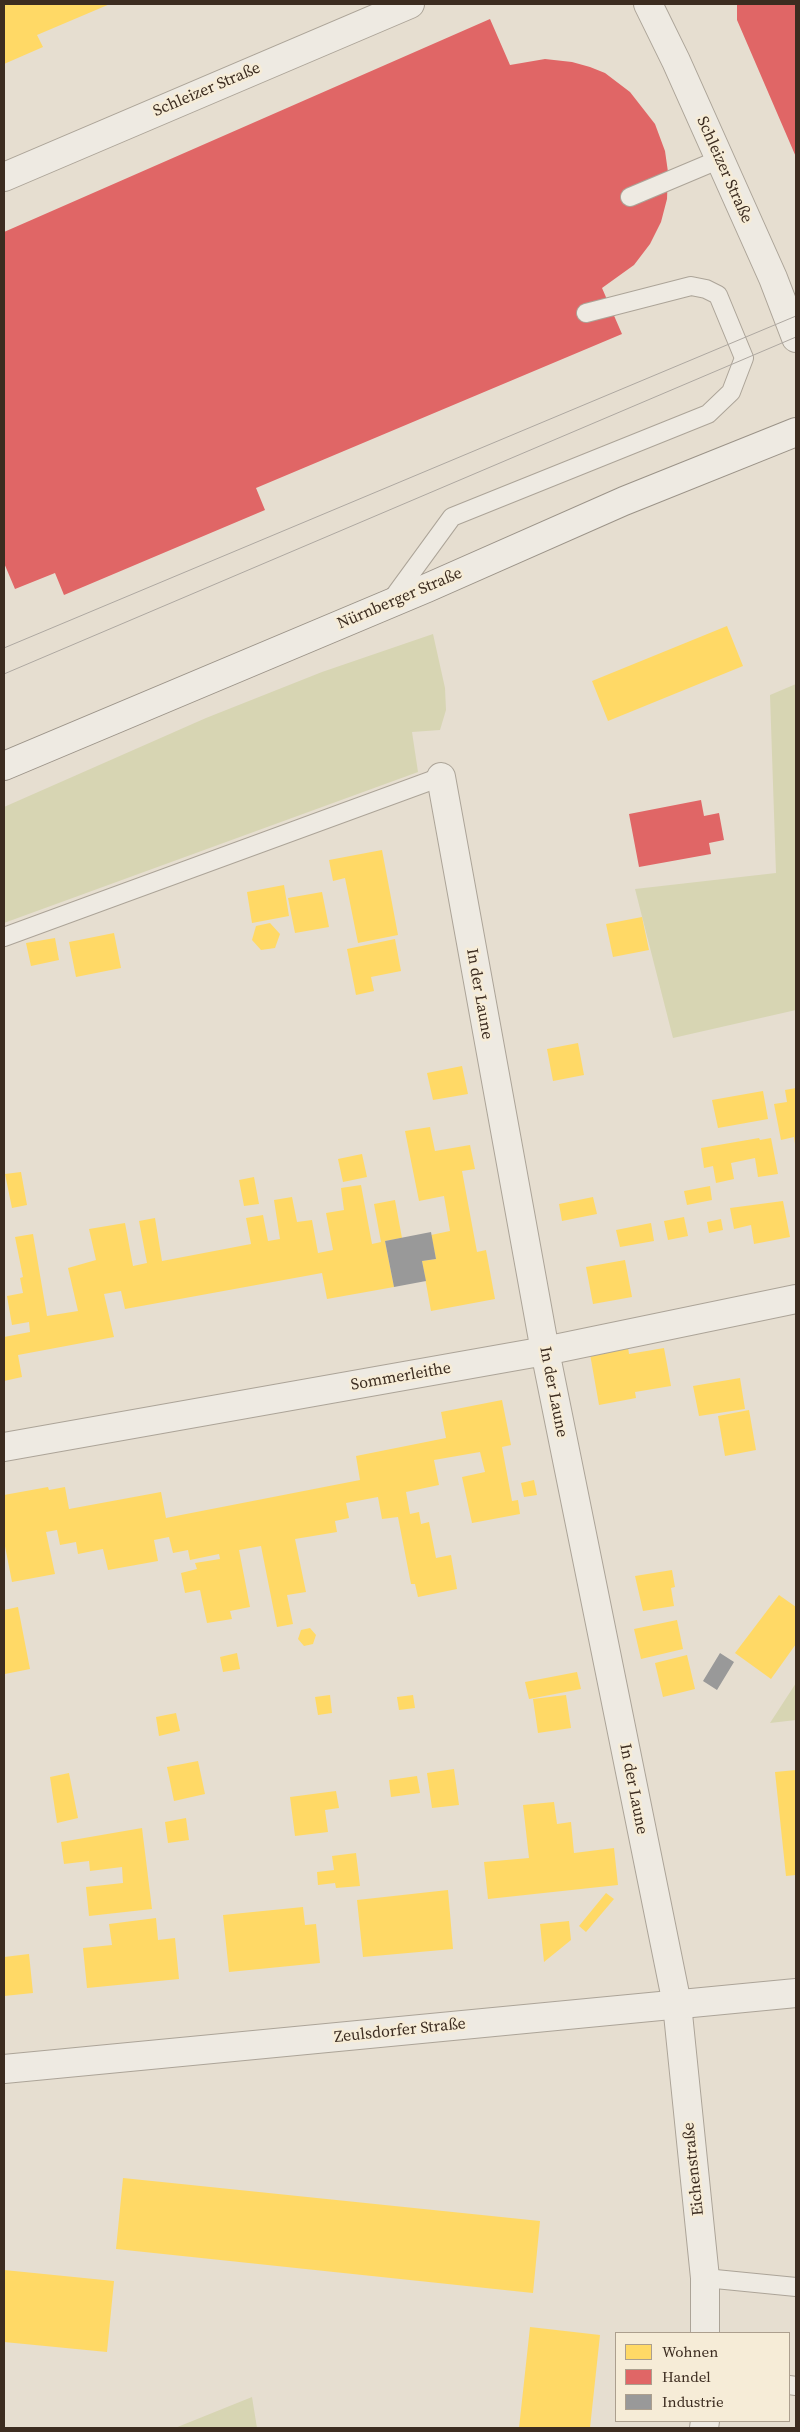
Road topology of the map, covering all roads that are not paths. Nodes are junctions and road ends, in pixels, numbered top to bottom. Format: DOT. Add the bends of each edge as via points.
graph roads {
  1 [pos="410,4"];
  2 [pos="648,4"];
  3 [pos="718,160"];
  4 [pos="4,177"];
  5 [pos="630,197"];
  6 [pos="586,313"];
  7 [pos="796,338"];
  8 [pos="796,432"];
  9 [pos="388,604"];
  10 [pos="4,766"];
  11 [pos="441,777"];
  12 [pos="4,937"];
  13 [pos="796,1299"];
  14 [pos="545,1351"];
  15 [pos="4,1447"];
  16 [pos="796,1994"];
  17 [pos="677,2004"];
  18 [pos="4,2070"];
  19 [pos="705,2278"];
  20 [pos="796,2287"];
  21 [pos="705,2332"];
  1 -- 4 [label="street, Schleizer Straße"];
  2 -- 3 [label="street, Schleizer Straße"];
  3 -- 5 [label="lane"];
  3 -- 7 [label="street, Schleizer Straße" via="773,278"];
  6 -- 9 [label="lane" via="691,286 718,295 744,358 731,392 708,414 452,517"];
  8 -- 9 [label="street, Nürnberger Straße" via="624,501"];
  9 -- 10 [label="street, Nürnberger Straße"];
  11 -- 12 [label="lane"];
  11 -- 14 [label="street, In der Laune"];
  13 -- 14 [label="street, Sommerleithe"];
  14 -- 15 [label="street, Sommerleithe"];
  14 -- 17 [label="street, In der Laune"];
  16 -- 17 [label="street, Zeulsdorfer Straße"];
  17 -- 18 [label="street, Zeulsdorfer Straße"];
  17 -- 19 [label="street, Eichenstraße"];
  19 -- 20 [label="lane"];
  19 -- 21 [label="street, Eichenstraße"];
}
